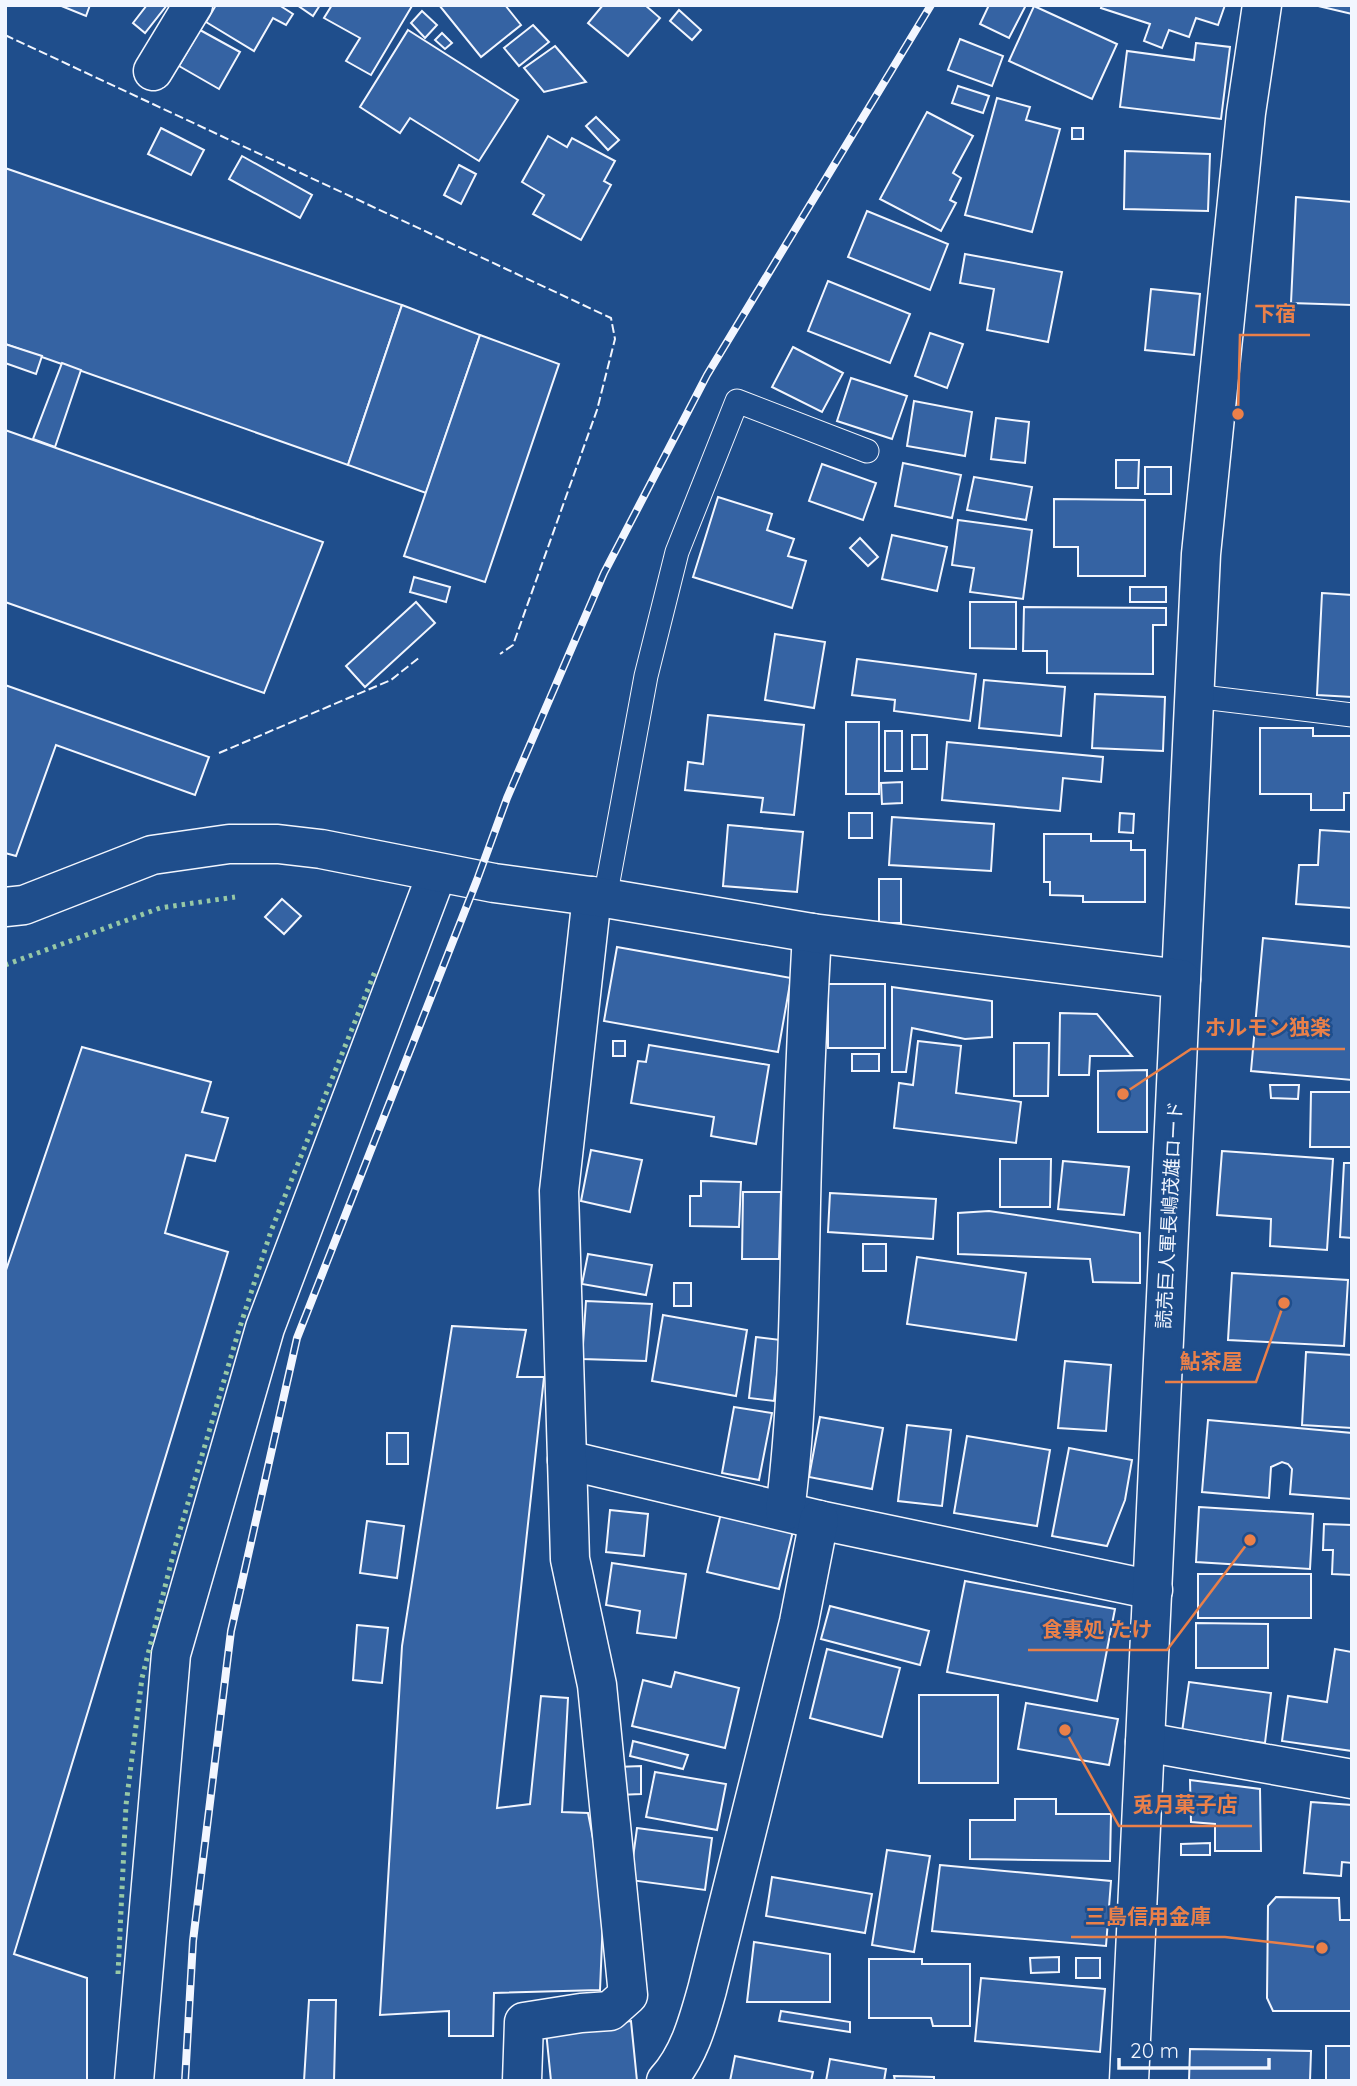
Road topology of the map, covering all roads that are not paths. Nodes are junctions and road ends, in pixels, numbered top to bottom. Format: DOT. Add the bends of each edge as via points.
graph roads {
  1 [pos="193,5"];
  2 [pos="1262,5"];
  3 [pos="153,71"];
  4 [pos="867,451"];
  5 [pos="1194,696"];
  6 [pos="1352,715"];
  7 [pos="437,873"];
  8 [pos="598,897"];
  9 [pos="5,907"];
  10 [pos="812,933"];
  11 [pos="1181,979"];
  12 [pos="567,1460"];
  13 [pos="802,1516"];
  14 [pos="1153,1590"];
  15 [pos="1144,1742"];
  16 [pos="1352,1779"];
  17 [pos="134,2081"];
  18 [pos="522,2081"];
  19 [pos="666,2081"];
  20 [pos="1129,2081"];
  1 -- 3 [label="street"];
  2 -- 5 [label="street, 読売巨人軍長嶋茂雄ロード" via="1246,113 1201,554"];
  4 -- 8 [label="lane" via="737,401 677,552"];
  5 -- 6 [label="lane"];
  5 -- 11 [label="street, 読売巨人軍長嶋茂雄ロード"];
  7 -- 8 [label="street"];
  7 -- 9 [label="street" via="321,849 229,844 152,855 24,905"];
  7 -- 17 [label="street" via="265,1328 171,1654"];
  8 -- 10 [label="street"];
  8 -- 12 [label="street" via="559,1191"];
  10 -- 11 [label="street"];
  10 -- 13 [label="street" via="792,1447"];
  11 -- 14 [label="street, 読売巨人軍長嶋茂雄ロード"];
  12 -- 13 [label="street"];
  12 -- 18 [label="street" via="570,1559 597,1685 628,1994 610,2011 524,2022"];
  13 -- 14 [label="street"];
  13 -- 19 [label="street" via="799,1622 694,2035"];
  14 -- 15 [label="street, 読売巨人軍長嶋茂雄ロード"];
  15 -- 16 [label="street"];
  15 -- 20 [label="street, 読売巨人軍長嶋茂雄ロード"];
}
